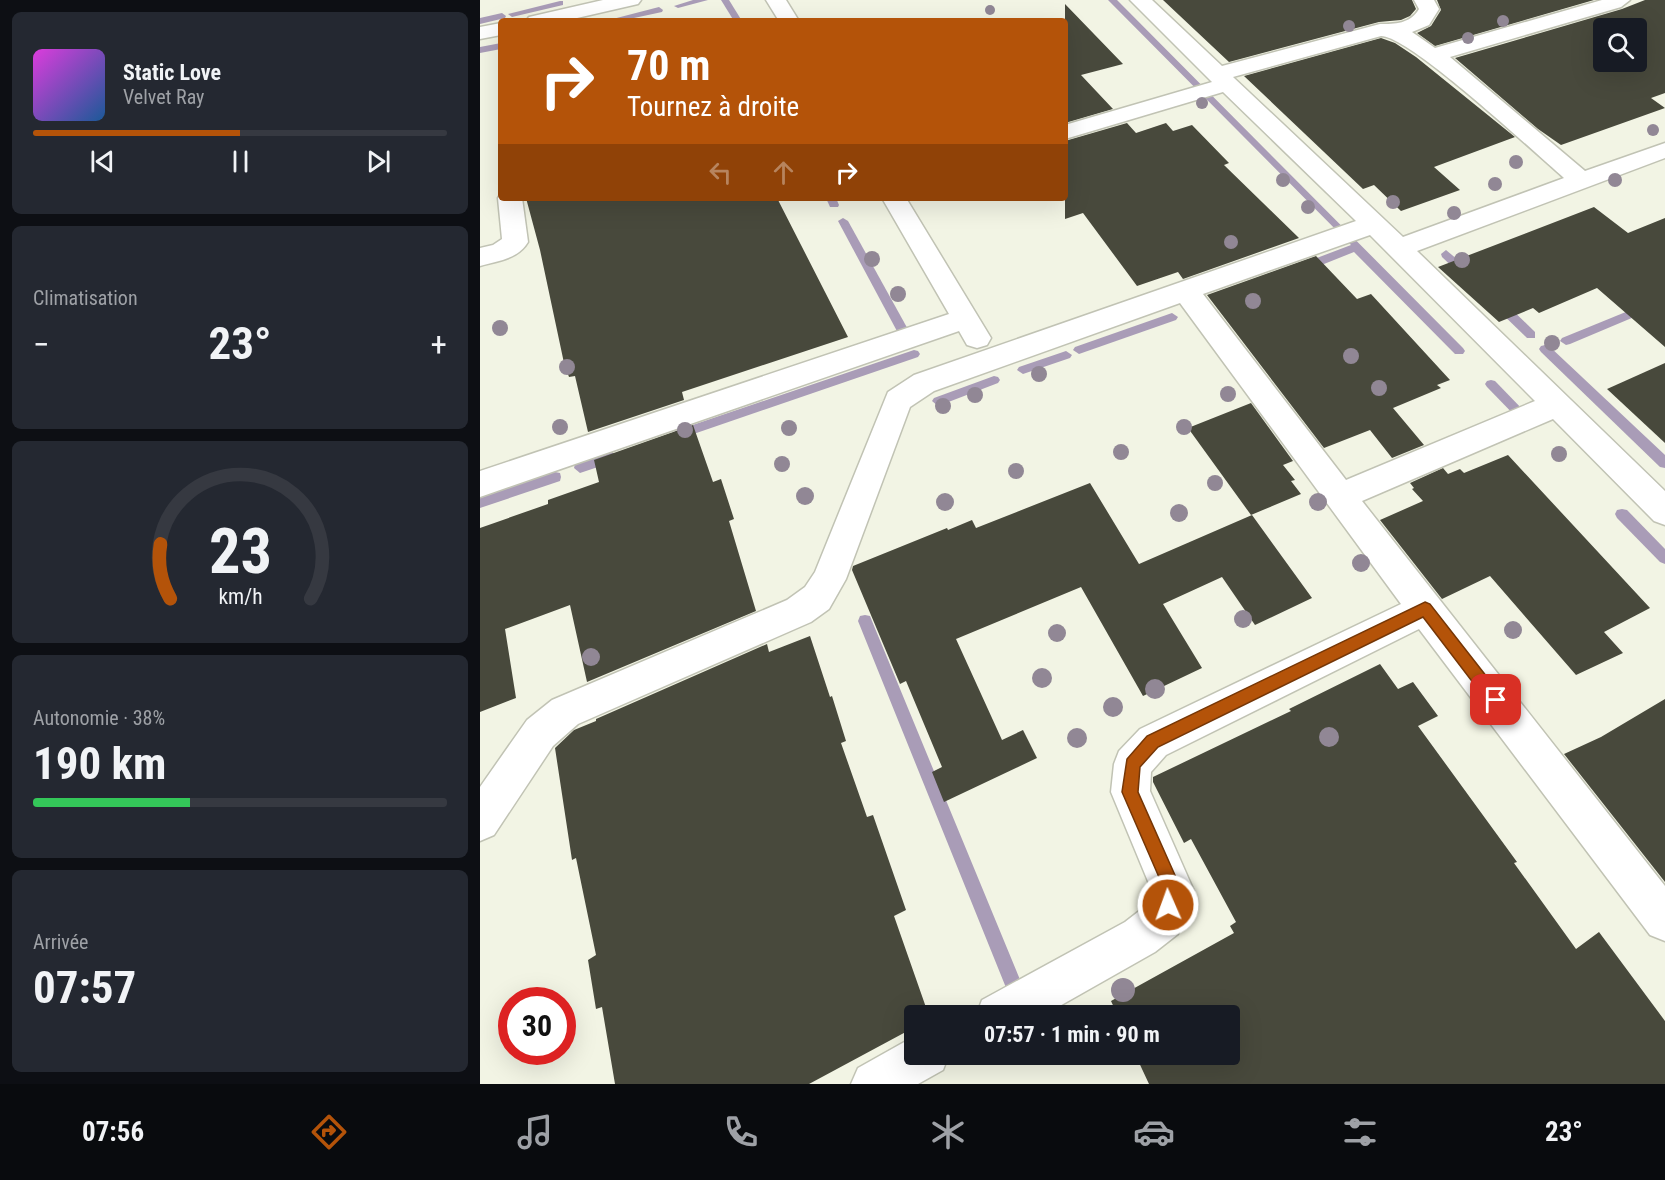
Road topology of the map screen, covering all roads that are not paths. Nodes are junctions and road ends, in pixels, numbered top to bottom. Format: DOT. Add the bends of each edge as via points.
graph roads {
  1 [pos="631,0"];
  2 [pos="777,0"];
  3 [pos="1140,0"];
  4 [pos="1424,0"];
  5 [pos="1620,0"];
  6 [pos="550,18"];
  7 [pos="787,18"];
  8 [pos="498,30"];
  9 [pos="1397,31"];
  10 [pos="480,33"];
  11 [pos="1434,55"];
  12 [pos="1223,79"];
  13 [pos="1068,131"];
  14 [pos="1665,150"];
  15 [pos="1582,181"];
  16 [pos="510,201"];
  17 [pos="896,201"];
  18 [pos="1374,224"];
  19 [pos="1399,248"];
  20 [pos="480,257"];
  21 [pos="1186,291"];
  22 [pos="965,319"];
  23 [pos="990,360"];
  24 [pos="1556,405"];
  25 [pos="480,484"];
  26 [pos="1340,496"];
  27 [pos="1665,512"];
  28 [pos="1425,609"];
  29 [pos="480,821"];
  30 [pos="1665,920"];
  31 [pos="1018,1005"];
  32 [pos="908,1065"];
  33 [pos="874,1084"];
  1 -- 6 [label="street"];
  2 -- 7 [label="street"];
  3 -- 12 [label="street"];
  4 -- 9 [label="street" via="1430,9 1422,21"];
  5 -- 11 [label="street"];
  8 -- 10 [label="street"];
  9 -- 11 [label="street"];
  9 -- 12 [label="street" via="1380,30"];
  11 -- 15 [label="street"];
  12 -- 13 [label="street"];
  12 -- 18 [label="street"];
  14 -- 15 [label="street"];
  15 -- 19 [label="street"];
  16 -- 20 [label="street" via="515,242 502,251"];
  17 -- 22 [label="street"];
  18 -- 19 [label="street"];
  18 -- 21 [label="street"];
  19 -- 24 [label="street"];
  21 -- 23 [label="street"];
  21 -- 26 [label="street"];
  22 -- 23 [label="street"];
  22 -- 25 [label="street"];
  23 -- 29 [label="street" via="924,383 898,400 829,579 817,598 799,611 565,712 540,733"];
  24 -- 26 [label="street"];
  24 -- 27 [label="street"];
  26 -- 28 [label="street"];
  28 -- 30 [label="street"];
  28 -- 31 [label="street" via="1153,742 1133,764 1130,792 1173,891 1163,919 1140,937"];
  32 -- 33 [label="street"];
}
